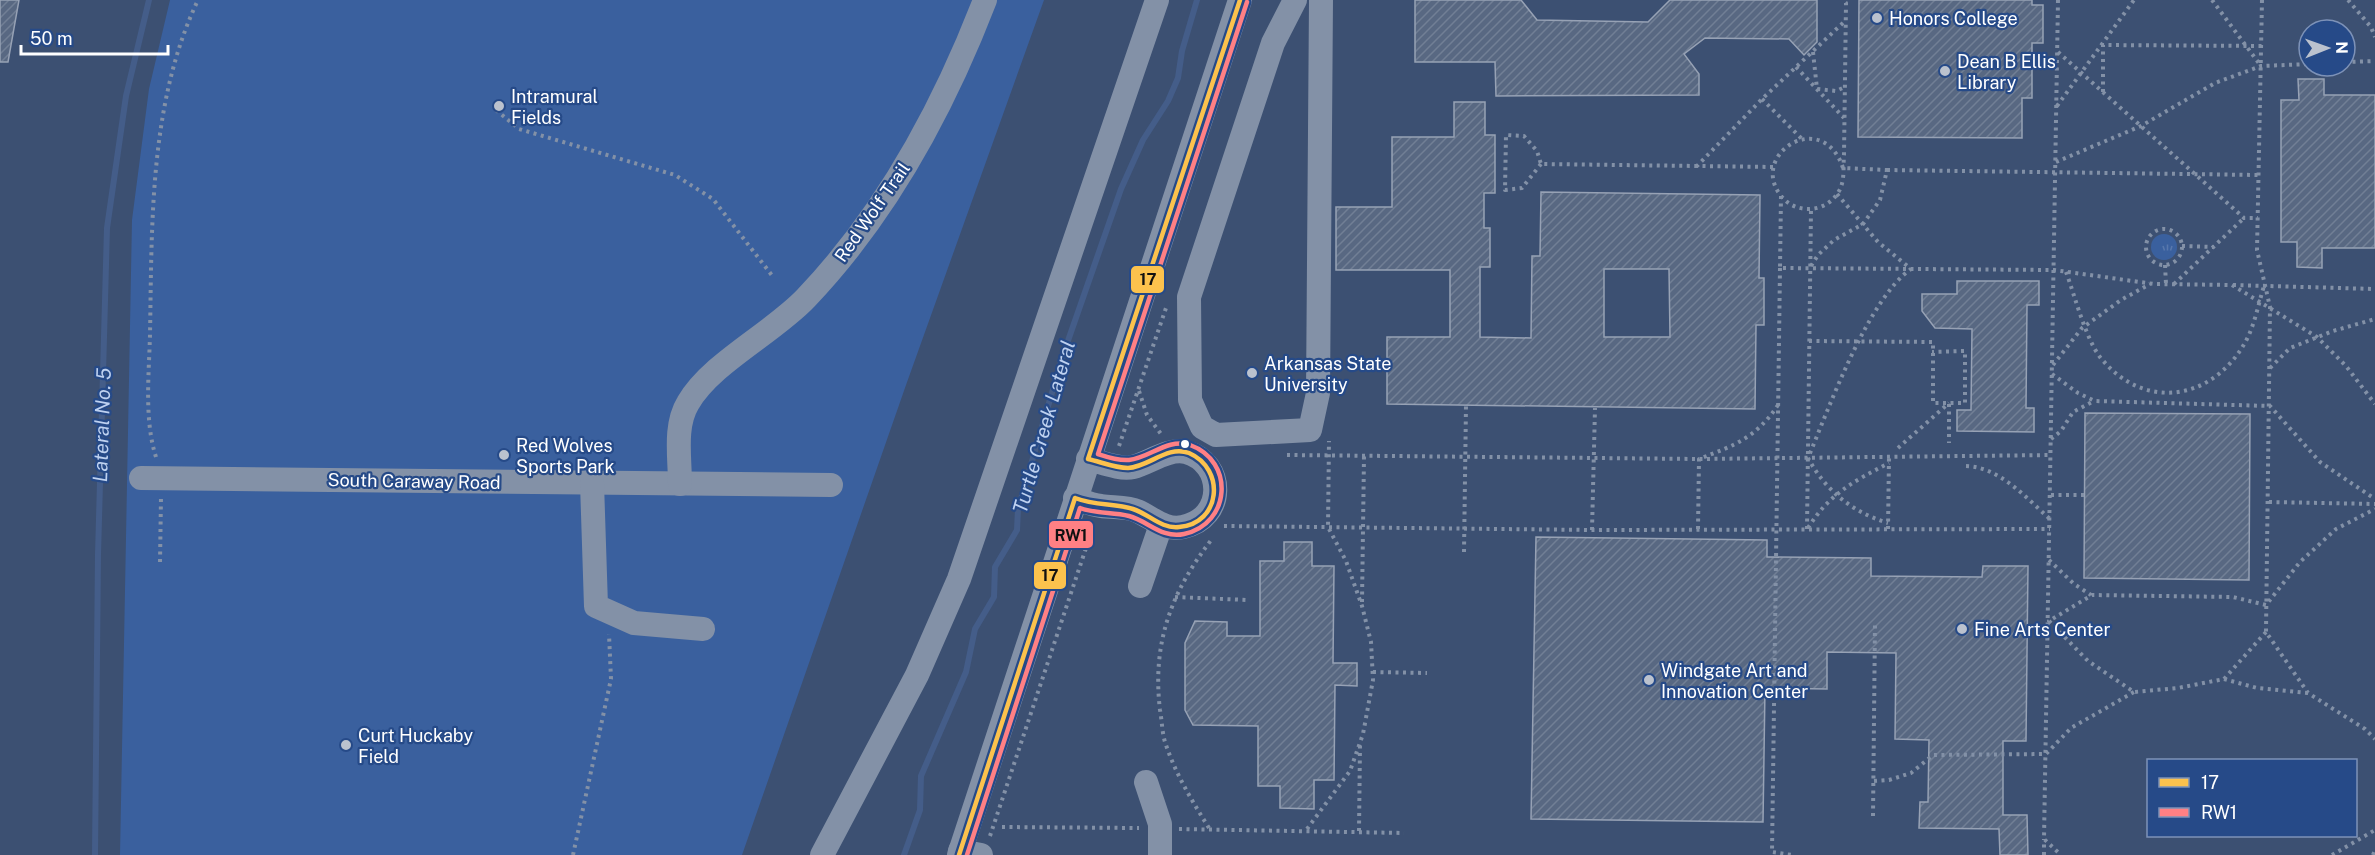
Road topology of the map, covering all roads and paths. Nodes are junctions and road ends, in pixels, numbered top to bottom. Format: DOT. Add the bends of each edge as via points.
graph roads {
  1 [pos="198,0"];
  2 [pos="986,0"];
  3 [pos="1157,0"];
  4 [pos="1240,0"];
  5 [pos="1295,0"];
  6 [pos="1321,0"];
  7 [pos="1843,0"];
  8 [pos="2058,0"];
  9 [pos="2134,0"];
  10 [pos="2212,0"];
  11 [pos="2262,0"];
  12 [pos="2348,0"];
  13 [pos="1845,21"];
  14 [pos="2375,37"];
  15 [pos="2103,45"];
  16 [pos="2246,46"];
  17 [pos="2262,46"];
  18 [pos="1813,51"];
  19 [pos="2057,51"];
  20 [pos="2375,61"];
  21 [pos="2357,62"];
  22 [pos="2297,64"];
  23 [pos="2261,66"];
  24 [pos="1796,68"];
  25 [pos="2081,73"];
  26 [pos="1845,87"];
  27 [pos="1818,89"];
  28 [pos="2103,92"];
  29 [pos="1762,99"];
  30 [pos="2057,106"];
  31 [pos="496,110"];
  32 [pos="1844,118"];
  33 [pos="2141,126"];
  34 [pos="1802,139"];
  35 [pos="2056,162"];
  36 [pos="1541,164"];
  37 [pos="1697,166"];
  38 [pos="1773,167"];
  39 [pos="1843,168"];
  40 [pos="1887,170"];
  41 [pos="2055,171"];
  42 [pos="2194,173"];
  43 [pos="2259,175"];
  44 [pos="1837,194"];
  45 [pos="1781,196"];
  46 [pos="1811,209"];
  47 [pos="2244,218"];
  48 [pos="2258,218"];
  49 [pos="1863,224"];
  50 [pos="2182,246"];
  51 [pos="2214,247"];
  52 [pos="2165,265"];
  53 [pos="1780,268"];
  54 [pos="1809,268"];
  55 [pos="1911,269"];
  56 [pos="2054,270"];
  57 [pos="2066,272"];
  58 [pos="774,278"];
  59 [pos="2151,284"];
  60 [pos="2166,284"];
  61 [pos="2173,284"];
  62 [pos="2232,285"];
  63 [pos="2264,285"];
  64 [pos="2375,289"];
  65 [pos="2259,300"];
  66 [pos="1167,303"];
  67 [pos="2270,307"];
  68 [pos="2375,319"];
  69 [pos="2086,326"];
  70 [pos="2317,337"];
  71 [pos="1809,341"];
  72 [pos="1858,342"];
  73 [pos="1932,351"];
  74 [pos="2053,365"];
  75 [pos="2270,368"];
  76 [pos="2052,374"];
  77 [pos="1139,389"];
  78 [pos="2095,401"];
  79 [pos="1949,403"];
  80 [pos="1778,404"];
  81 [pos="2375,404"];
  82 [pos="1466,405"];
  83 [pos="2270,406"];
  84 [pos="1595,408"];
  85 [pos="1329,433"];
  86 [pos="1164,436"];
  87 [pos="2051,439"];
  88 [pos="1949,443"];
  89 [pos="1898,448"];
  90 [pos="2051,454"];
  91 [pos="1281,455"];
  92 [pos="1329,455"];
  93 [pos="1364,456"];
  94 [pos="1466,457"];
  95 [pos="1889,457"];
  96 [pos="1778,458"];
  97 [pos="1808,458"];
  98 [pos="1088,459"];
  99 [pos="1594,459"];
  100 [pos="1699,459"];
  101 [pos="1889,463"];
  102 [pos="1113,465"];
  103 [pos="1965,466"];
  104 [pos="152,478"];
  105 [pos="592,483"];
  106 [pos="680,483"];
  107 [pos="831,485"];
  108 [pos="1836,495"];
  109 [pos="2051,495"];
  110 [pos="2085,495"];
  111 [pos="1075,498"];
  112 [pos="2375,499"];
  113 [pos="2269,502"];
  114 [pos="2375,504"];
  115 [pos="2375,509"];
  116 [pos="1098,518"];
  117 [pos="1226,519"];
  118 [pos="2050,519"];
  119 [pos="1888,523"];
  120 [pos="1161,525"];
  121 [pos="1221,526"];
  122 [pos="1328,527"];
  123 [pos="1363,527"];
  124 [pos="1464,528"];
  125 [pos="1698,529"];
  126 [pos="1807,529"];
  127 [pos="1888,529"];
  128 [pos="2050,529"];
  129 [pos="1592,530"];
  130 [pos="1777,530"];
  131 [pos="1464,552"];
  132 [pos="2049,560"];
  133 [pos="160,562"];
  134 [pos="1140,586"];
  135 [pos="2092,595"];
  136 [pos="1175,597"];
  137 [pos="1247,600"];
  138 [pos="2266,605"];
  139 [pos="596,606"];
  140 [pos="1362,606"];
  141 [pos="2049,621"];
  142 [pos="1875,622"];
  143 [pos="703,629"];
  144 [pos="2266,632"];
  145 [pos="1373,672"];
  146 [pos="1426,673"];
  147 [pos="2224,680"];
  148 [pos="2134,692"];
  149 [pos="2308,693"];
  150 [pos="2375,739"];
  151 [pos="1360,742"];
  152 [pos="2046,754"];
  153 [pos="1874,780"];
  154 [pos="1146,782"];
  155 [pos="1873,816"];
  156 [pos="1002,827"];
  157 [pos="1209,828"];
  158 [pos="1146,829"];
  159 [pos="1172,829"];
  160 [pos="1307,829"];
  161 [pos="2375,830"];
  162 [pos="1359,831"];
  163 [pos="1404,833"];
  164 [pos="2044,839"];
  165 [pos="2375,850"];
  166 [pos="972,852"];
  167 [pos="573,855"];
  168 [pos="822,855"];
  169 [pos="1161,855"];
  170 [pos="1792,855"];
  171 [pos="2044,855"];
  172 [pos="2061,855"];
  173 [pos="2332,855"];
  174 [pos="2373,855"];
  1 -- 104 [label="path" via="169,78 156,179 151,277"];
  2 -- 106 [label="street, Red Wolf Trail" via="940,106 869,224 804,300 715,372 687,403 681,420"];
  3 -- 168 [label="street" via="959,579 917,675"];
  4 -- 98 [label="street"];
  5 -- 6 [label="street" via="1273,42 1189,297 1190,400 1202,427 1216,435 1310,430 1318,393"];
  7 -- 13 [label="path"];
  8 -- 19 [label="path"];
  9 -- 15 [label="path"];
  10 -- 16 [label="path"];
  11 -- 17 [label="path"];
  12 -- 14 [label="path"];
  13 -- 18 [label="path"];
  13 -- 26 [label="path"];
  15 -- 16 [label="path"];
  15 -- 25 [label="path"];
  15 -- 28 [label="path"];
  16 -- 17 [label="path"];
  16 -- 23 [label="path"];
  17 -- 23 [label="path"];
  18 -- 24 [label="path"];
  18 -- 27 [label="path"];
  19 -- 25 [label="path"];
  19 -- 30 [label="path"];
  20 -- 21 [label="path"];
  22 -- 23 [label="path"];
  23 -- 33 [label="path" via="2215,83"];
  23 -- 43 [label="path"];
  24 -- 27 [label="path"];
  24 -- 29 [label="path"];
  25 -- 28 [label="path"];
  25 -- 30 [label="path"];
  26 -- 27 [label="path" via="1836,91"];
  26 -- 32 [label="path"];
  27 -- 32 [label="path"];
  28 -- 33 [label="path"];
  29 -- 34 [label="path"];
  29 -- 37 [label="path"];
  30 -- 35 [label="path"];
  31 -- 58 [label="path" via="519,129 675,175 713,199"];
  32 -- 39 [label="path"];
  33 -- 35 [label="path"];
  33 -- 42 [label="path"];
  34 -- 38 [label="path" via="1783,148"];
  34 -- 39 [label="path" via="1824,142 1833,148"];
  35 -- 41 [label="path"];
  36 -- 36 [label="path" via="1537,151 1524,136 1506,135 1505,190 1522,188"];
  36 -- 37 [label="path"];
  37 -- 38 [label="path"];
  38 -- 45 [label="path" via="1775,187"];
  39 -- 40 [label="path"];
  39 -- 44 [label="path"];
  40 -- 41 [label="path"];
  40 -- 49 [label="path" via="1880,200"];
  41 -- 42 [label="path"];
  41 -- 56 [label="path"];
  42 -- 43 [label="path"];
  42 -- 47 [label="path"];
  43 -- 48 [label="path"];
  44 -- 46 [label="path" via="1822,207"];
  44 -- 49 [label="path"];
  45 -- 46 [label="path" via="1789,204"];
  45 -- 53 [label="path"];
  46 -- 54 [label="path"];
  47 -- 48 [label="path"];
  47 -- 51 [label="path"];
  48 -- 63 [label="path" via="2257,250"];
  49 -- 54 [label="path" via="1834,240"];
  49 -- 55 [label="path"];
  50 -- 51 [label="path"];
  50 -- 52 [label="path" via="2178,258"];
  50 -- 52 [label="path" via="2169,229 2152,232 2146,242 2147,254 2155,263"];
  51 -- 61 [label="path"];
  52 -- 60 [label="path"];
  53 -- 54 [label="path"];
  53 -- 80 [label="path"];
  54 -- 55 [label="path"];
  54 -- 71 [label="path"];
  55 -- 56 [label="path"];
  55 -- 72 [label="path" via="1897,279"];
  56 -- 57 [label="path"];
  56 -- 74 [label="path"];
  57 -- 59 [label="path"];
  57 -- 69 [label="path"];
  59 -- 60 [label="path"];
  59 -- 69 [label="path"];
  60 -- 61 [label="path"];
  61 -- 62 [label="path"];
  62 -- 63 [label="path"];
  62 -- 65 [label="path"];
  63 -- 64 [label="path"];
  63 -- 65 [label="path"];
  63 -- 67 [label="path"];
  65 -- 67 [label="path"];
  65 -- 69 [label="path" via="2244,345 2226,370 2193,391 2145,392 2117,376 2098,354"];
  66 -- 77 [label="path"];
  67 -- 70 [label="path"];
  67 -- 75 [label="path"];
  68 -- 70 [label="path"];
  69 -- 74 [label="path"];
  70 -- 75 [label="path" via="2290,348"];
  70 -- 81 [label="path"];
  71 -- 72 [label="path"];
  71 -- 97 [label="path"];
  72 -- 73 [label="path" via="1933,342"];
  72 -- 97 [label="path"];
  73 -- 79 [label="path" via="1933,403"];
  73 -- 79 [label="path" via="1965,351 1965,403"];
  74 -- 76 [label="path"];
  75 -- 83 [label="path"];
  76 -- 78 [label="path"];
  76 -- 87 [label="path"];
  77 -- 86 [label="path" via="1147,416"];
  77 -- 102 [label="path"];
  78 -- 83 [label="path"];
  78 -- 87 [label="path" via="2073,412"];
  79 -- 88 [label="path"];
  79 -- 89 [label="path"];
  80 -- 96 [label="path"];
  80 -- 100 [label="path" via="1764,425 1745,440"];
  82 -- 94 [label="path"];
  83 -- 112 [label="path" via="2320,462"];
  83 -- 113 [label="path"];
  84 -- 99 [label="path"];
  85 -- 92 [label="path"];
  87 -- 90 [label="path"];
  90 -- 95 [label="path"];
  90 -- 109 [label="path"];
  91 -- 92 [label="path"];
  92 -- 93 [label="path"];
  92 -- 122 [label="path"];
  93 -- 94 [label="path"];
  93 -- 123 [label="path"];
  94 -- 99 [label="path"];
  94 -- 124 [label="path"];
  95 -- 97 [label="path"];
  95 -- 101 [label="path"];
  96 -- 97 [label="path"];
  96 -- 100 [label="path"];
  96 -- 130 [label="path"];
  97 -- 108 [label="path" via="1817,475"];
  97 -- 126 [label="path"];
  98 -- 102 [label="street"];
  98 -- 111 [label="street"];
  99 -- 100 [label="path"];
  99 -- 129 [label="path"];
  100 -- 125 [label="path"];
  101 -- 108 [label="path" via="1846,485"];
  101 -- 119 [label="path"];
  102 -- 120 [label="street" via="1131,467 1185,452 1203,461 1213,477 1214,506 1203,519 1183,527"];
  103 -- 118 [label="path" via="1975,466 2001,478"];
  104 -- 105 [label="street, South Caraway Road"];
  104 -- 133 [label="path"];
  105 -- 106 [label="street, South Caraway Road"];
  105 -- 139 [label="street"];
  106 -- 107 [label="street, South Caraway Road"];
  108 -- 119 [label="path" via="1871,518"];
  108 -- 126 [label="path"];
  109 -- 110 [label="path"];
  109 -- 118 [label="path"];
  111 -- 116 [label="street"];
  111 -- 166 [label="street"];
  113 -- 114 [label="path"];
  113 -- 138 [label="path"];
  115 -- 138 [label="path" via="2336,529 2300,562"];
  116 -- 120 [label="street" via="1135,509"];
  116 -- 166 [label="path"];
  117 -- 121 [label="path"];
  118 -- 128 [label="path"];
  119 -- 127 [label="path"];
  120 -- 134 [label="street"];
  121 -- 122 [label="path"];
  121 -- 136 [label="path"];
  122 -- 123 [label="path"];
  122 -- 140 [label="path" via="1346,561"];
  123 -- 124 [label="path"];
  123 -- 140 [label="path"];
  124 -- 129 [label="path"];
  124 -- 131 [label="path"];
  125 -- 129 [label="path"];
  125 -- 130 [label="path"];
  126 -- 127 [label="path"];
  126 -- 130 [label="path"];
  127 -- 128 [label="path"];
  128 -- 132 [label="path"];
  130 -- 170 [label="path" via="1772,852"];
  132 -- 135 [label="path"];
  132 -- 141 [label="path"];
  135 -- 138 [label="path" via="2233,597"];
  135 -- 141 [label="path"];
  136 -- 137 [label="path"];
  136 -- 157 [label="path" via="1157,664 1164,741 1183,786"];
  138 -- 144 [label="path"];
  139 -- 143 [label="street" via="634,623"];
  139 -- 167 [label="path" via="610,635 611,679"];
  140 -- 145 [label="path"];
  141 -- 148 [label="path" via="2088,661"];
  141 -- 152 [label="path"];
  142 -- 153 [label="path"];
  144 -- 147 [label="path"];
  144 -- 149 [label="path"];
  145 -- 146 [label="path"];
  145 -- 151 [label="path"];
  147 -- 148 [label="path"];
  147 -- 149 [label="path"];
  148 -- 152 [label="path" via="2071,728"];
  149 -- 150 [label="path"];
  151 -- 160 [label="path" via="1350,771"];
  151 -- 162 [label="path"];
  152 -- 153 [label="path" via="1933,755 1911,774"];
  152 -- 164 [label="path"];
  153 -- 155 [label="path"];
  154 -- 169 [label="street" via="1160,824"];
  156 -- 158 [label="path"];
  157 -- 159 [label="path"];
  157 -- 160 [label="path"];
  160 -- 162 [label="path"];
  161 -- 173 [label="path"];
  162 -- 163 [label="path"];
  164 -- 171 [label="path"];
  164 -- 172 [label="path"];
  165 -- 174 [label="path"];
}
